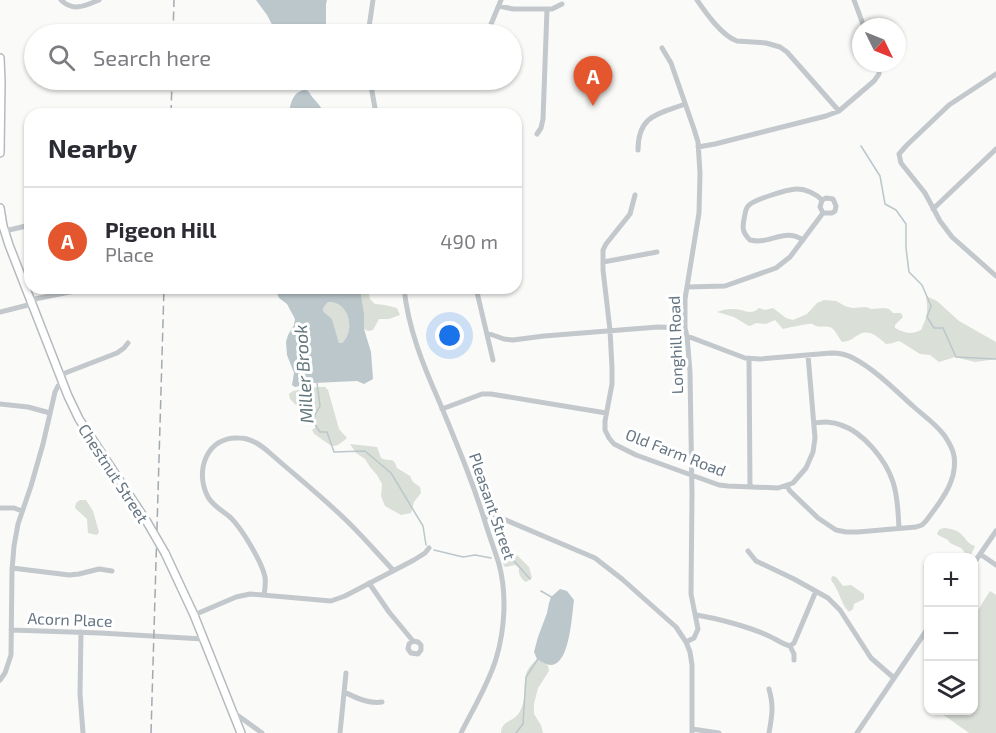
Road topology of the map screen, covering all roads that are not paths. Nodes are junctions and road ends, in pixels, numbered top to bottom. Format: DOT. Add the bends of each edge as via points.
graph roads {
  1 [pos="61,0"];
  2 [pos="99,0"];
  3 [pos="373,0"];
  4 [pos="697,0"];
  5 [pos="854,0"];
  6 [pos="500,3"];
  7 [pos="562,4"];
  8 [pos="547,9"];
  9 [pos="861,18"];
  10 [pos="369,24"];
  11 [pos="491,24"];
  12 [pos="662,48"];
  13 [pos="0,58"];
  14 [pos="879,72"];
  15 [pos="996,74"];
  16 [pos="0,90"];
  17 [pos="371,90"];
  18 [pos="685,104"];
  19 [pos="375,108"];
  20 [pos="839,111"];
  21 [pos="537,134"];
  22 [pos="698,147"];
  23 [pos="996,149"];
  24 [pos="638,150"];
  25 [pos="0,153"];
  26 [pos="635,195"];
  27 [pos="822,200"];
  28 [pos="0,208"];
  29 [pos="933,209"];
  30 [pos="824,213"];
  31 [pos="24,226"];
  32 [pos="5,231"];
  33 [pos="803,240"];
  34 [pos="657,252"];
  35 [pos="603,261"];
  36 [pos="996,276"];
  37 [pos="24,283"];
  38 [pos="687,287"];
  39 [pos="28,294"];
  40 [pos="64,294"];
  41 [pos="405,294"];
  42 [pos="477,294"];
  43 [pos="31,302"];
  44 [pos="0,312"];
  45 [pos="685,328"];
  46 [pos="610,330"];
  47 [pos="487,333"];
  48 [pos="687,336"];
  49 [pos="128,343"];
  50 [pos="808,355"];
  51 [pos="749,358"];
  52 [pos="493,360"];
  53 [pos="61,379"];
  54 [pos="0,404"];
  55 [pos="442,409"];
  56 [pos="50,413"];
  57 [pos="606,413"];
  58 [pos="814,423"];
  59 [pos="690,474"];
  60 [pos="787,486"];
  61 [pos="750,487"];
  62 [pos="0,508"];
  63 [pos="22,511"];
  64 [pos="484,518"];
  65 [pos="899,528"];
  66 [pos="996,531"];
  67 [pos="429,548"];
  68 [pos="748,551"];
  69 [pos="980,554"];
  70 [pos="978,557"];
  71 [pos="996,565"];
  72 [pos="12,568"];
  73 [pos="393,570"];
  74 [pos="112,571"];
  75 [pos="369,583"];
  76 [pos="816,591"];
  77 [pos="264,595"];
  78 [pos="194,615"];
  79 [pos="696,615"];
  80 [pos="11,630"];
  81 [pos="81,632"];
  82 [pos="924,634"];
  83 [pos="203,639"];
  84 [pos="413,641"];
  85 [pos="686,642"];
  86 [pos="789,646"];
  87 [pos="794,660"];
  88 [pos="346,673"];
  89 [pos="894,678"];
  90 [pos="0,680"];
  91 [pos="769,689"];
  92 [pos="344,692"];
  93 [pos="382,702"];
  94 [pos="232,711"];
  95 [pos="692,731"];
  96 [pos="83,733"];
  97 [pos="241,733"];
  98 [pos="262,733"];
  99 [pos="340,733"];
  100 [pos="461,733"];
  101 [pos="719,733"];
  102 [pos="769,733"];
  103 [pos="856,733"];
  1 -- 2 [label="street" via="74,8"];
  3 -- 10 [label="street"];
  4 -- 20 [label="street" via="732,40 766,43 787,52"];
  5 -- 9 [label="street"];
  6 -- 8 [label="street" via="513,9"];
  6 -- 11 [label="street"];
  7 -- 8 [label="street"];
  8 -- 21 [label="street" via="543,119"];
  12 -- 18 [label="street, Longhill Road"];
  13 -- 16 [label="main road"];
  14 -- 20 [label="street"];
  15 -- 29 [label="street" via="949,105 899,154 901,164"];
  16 -- 25 [label="main road"];
  17 -- 19 [label="street"];
  18 -- 22 [label="street, Longhill Road"];
  18 -- 24 [label="street" via="646,121"];
  20 -- 22 [label="street"];
  22 -- 38 [label="street, Longhill Road" via="699,213"];
  23 -- 29 [label="street"];
  26 -- 35 [label="street, Old Farm Road" via="630,214 604,247"];
  27 -- 30 [label="street" via="820,207"];
  27 -- 30 [label="street" via="830,198 836,206 832,213"];
  27 -- 33 [label="street" via="797,189 757,199 746,210 742,228 750,240 789,235"];
  28 -- 32 [label="main road, Chestnut Street"];
  29 -- 36 [label="street" via="952,237"];
  30 -- 33 [label="street"];
  31 -- 32 [label="street"];
  32 -- 37 [label="main road, Chestnut Street"];
  33 -- 38 [label="street" via="776,268 725,286"];
  34 -- 35 [label="street"];
  35 -- 46 [label="street, Old Farm Road"];
  38 -- 45 [label="street, Longhill Road"];
  39 -- 43 [label="main road, Chestnut Street"];
  40 -- 43 [label="street"];
  41 -- 55 [label="street, Pleasant Street" via="415,341"];
  42 -- 47 [label="street"];
  43 -- 44 [label="street"];
  43 -- 53 [label="main road, Chestnut Street"];
  45 -- 46 [label="street"];
  45 -- 48 [label="street, Longhill Road"];
  46 -- 47 [label="street" via="513,340"];
  46 -- 57 [label="street, Old Farm Road" via="612,384"];
  47 -- 52 [label="street"];
  48 -- 51 [label="street"];
  48 -- 59 [label="street, Longhill Road"];
  49 -- 53 [label="street" via="117,353"];
  50 -- 51 [label="street"];
  50 -- 58 [label="street"];
  50 -- 65 [label="street" via="841,354 853,358 946,437 954,455 954,474 948,490 922,525"];
  51 -- 61 [label="street"];
  53 -- 56 [label="street, Acorn Place"];
  53 -- 78 [label="main road, Chestnut Street, bridge" via="79,419 165,553"];
  54 -- 56 [label="street"];
  55 -- 57 [label="street" via="491,394"];
  55 -- 64 [label="street, Pleasant Street"];
  56 -- 63 [label="street, Acorn Place"];
  57 -- 59 [label="street, Old Farm Road" via="607,434 618,447"];
  58 -- 60 [label="street" via="815,445 810,460"];
  58 -- 65 [label="street" via="843,425 877,453 893,483"];
  59 -- 61 [label="street, Old Farm Road" via="728,486"];
  59 -- 79 [label="street, Longhill Road" via="691,594"];
  60 -- 61 [label="street, Old Farm Road"];
  60 -- 65 [label="street" via="837,530"];
  62 -- 63 [label="street"];
  63 -- 72 [label="street, Acorn Place"];
  64 -- 85 [label="street" via="501,518 595,558 676,627"];
  64 -- 100 [label="street, Pleasant Street" via="499,564 504,616 492,671"];
  66 -- 69 [label="street"];
  67 -- 73 [label="street" via="417,559"];
  68 -- 76 [label="street" via="756,561"];
  69 -- 70 [label="street"];
  69 -- 71 [label="street"];
  72 -- 74 [label="street" via="69,575 99,569"];
  72 -- 80 [label="street, Acorn Place"];
  73 -- 75 [label="street"];
  73 -- 77 [label="street" via="341,516 262,447 247,439 231,438 210,452 202,467 202,481 211,501 235,523 248,542 265,576"];
  75 -- 77 [label="street" via="331,601"];
  75 -- 84 [label="street"];
  76 -- 86 [label="street" via="794,643"];
  76 -- 89 [label="street" via="840,610 871,658"];
  77 -- 78 [label="street" via="240,596"];
  78 -- 83 [label="main road, Chestnut Street"];
  79 -- 85 [label="street, Longhill Road" via="697,632"];
  79 -- 86 [label="street" via="753,630"];
  80 -- 81 [label="street, Acorn Place"];
  80 -- 90 [label="street" via="9,662"];
  81 -- 83 [label="street, Acorn Place"];
  81 -- 96 [label="street"];
  82 -- 89 [label="street"];
  83 -- 94 [label="main road, Chestnut Street"];
  85 -- 95 [label="street" via="692,671"];
  86 -- 87 [label="street"];
  88 -- 92 [label="street"];
  89 -- 103 [label="street"];
  91 -- 102 [label="street" via="773,702"];
  92 -- 93 [label="street" via="368,702"];
  92 -- 99 [label="street"];
  94 -- 97 [label="main road, Chestnut Street"];
  94 -- 98 [label="street"];
  95 -- 101 [label="street"];
}
